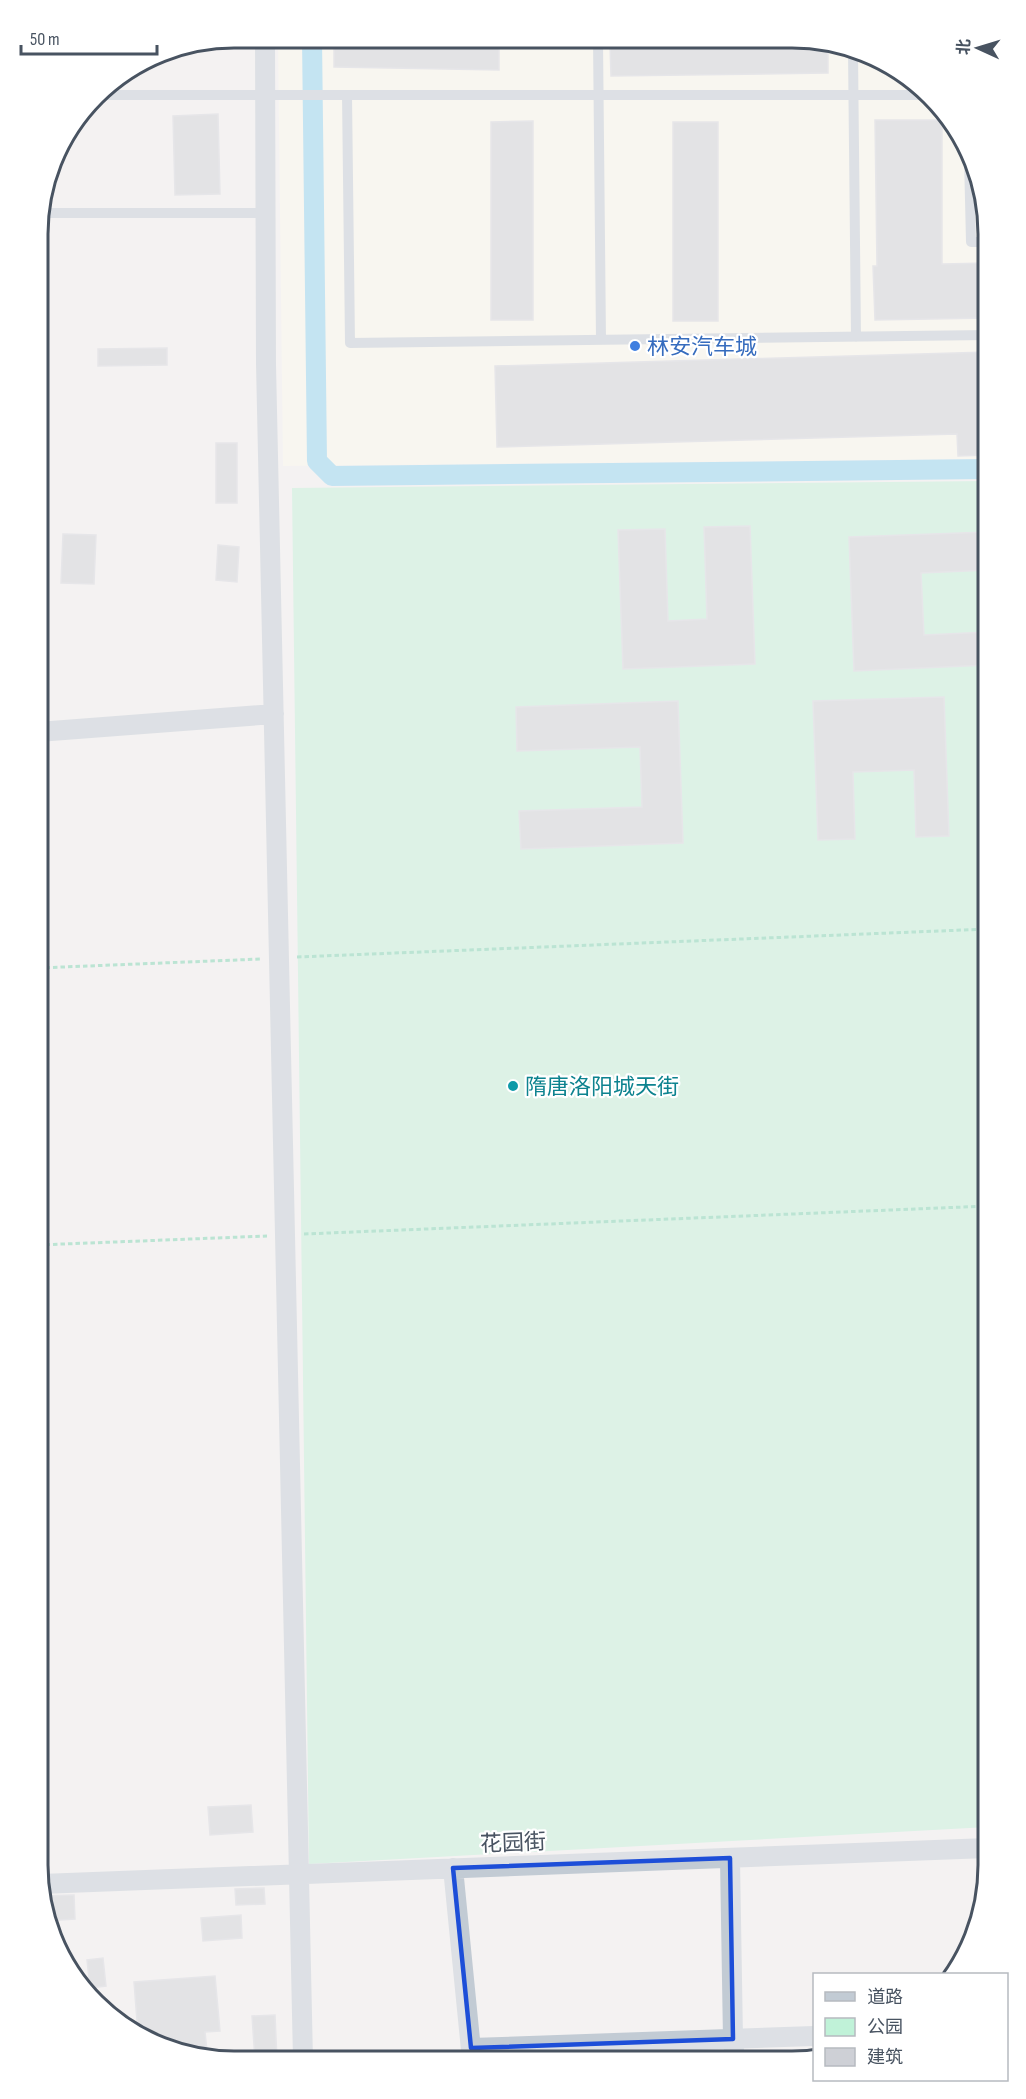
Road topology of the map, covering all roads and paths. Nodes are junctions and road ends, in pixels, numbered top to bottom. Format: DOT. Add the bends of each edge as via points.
graph roads {
  1 [pos="265,48"];
  2 [pos="598,48"];
  3 [pos="853,58"];
  4 [pos="110,95"];
  5 [pos="265,95"];
  6 [pos="348,95"];
  7 [pos="599,95"];
  8 [pos="853,95"];
  9 [pos="916,95"];
  10 [pos="969,178"];
  11 [pos="50,213"];
  12 [pos="265,213"];
  13 [pos="978,242"];
  14 [pos="978,335"];
  15 [pos="856,337"];
  16 [pos="601,340"];
  17 [pos="274,714"];
  18 [pos="48,731"];
  19 [pos="978,929"];
  20 [pos="279,958"];
  21 [pos="48,968"];
  22 [pos="978,1206"];
  23 [pos="285,1235"];
  24 [pos="48,1245"];
  25 [pos="978,1848"];
  26 [pos="730,1858"];
  27 [pos="453,1868"];
  28 [pos="299,1874"];
  29 [pos="50,1884"];
  30 [pos="813,2036"];
  31 [pos="733,2038"];
  32 [pos="303,2051"];
  33 [pos="472,2051"];
  34 [pos="521,2051"];
  35 [pos="734,2051"];
  1 -- 5 [label="street"];
  2 -- 7 [label="lane"];
  3 -- 8 [label="lane"];
  4 -- 5 [label="lane"];
  5 -- 6 [label="lane"];
  5 -- 12 [label="street"];
  6 -- 7 [label="lane"];
  6 -- 16 [label="lane" via="350,343"];
  7 -- 8 [label="lane"];
  7 -- 16 [label="lane"];
  8 -- 9 [label="lane"];
  8 -- 15 [label="lane"];
  10 -- 13 [label="lane" via="971,242"];
  11 -- 12 [label="lane"];
  12 -- 17 [label="street"];
  14 -- 15 [label="lane"];
  15 -- 16 [label="lane"];
  17 -- 18 [label="street"];
  17 -- 20 [label="street"];
  19 -- 20 [label="path"];
  20 -- 21 [label="path"];
  20 -- 23 [label="street"];
  22 -- 23 [label="path"];
  23 -- 24 [label="path"];
  23 -- 28 [label="street"];
  25 -- 26 [label="street, 花园街"];
  26 -- 27 [label="street, 花园街"];
  26 -- 31 [label="street"];
  27 -- 28 [label="street, 花园街"];
  27 -- 33 [label="street"];
  28 -- 29 [label="street, 花园街"];
  28 -- 32 [label="street"];
  30 -- 31 [label="street"];
  31 -- 34 [label="street"];
  31 -- 35 [label="street"];
}
